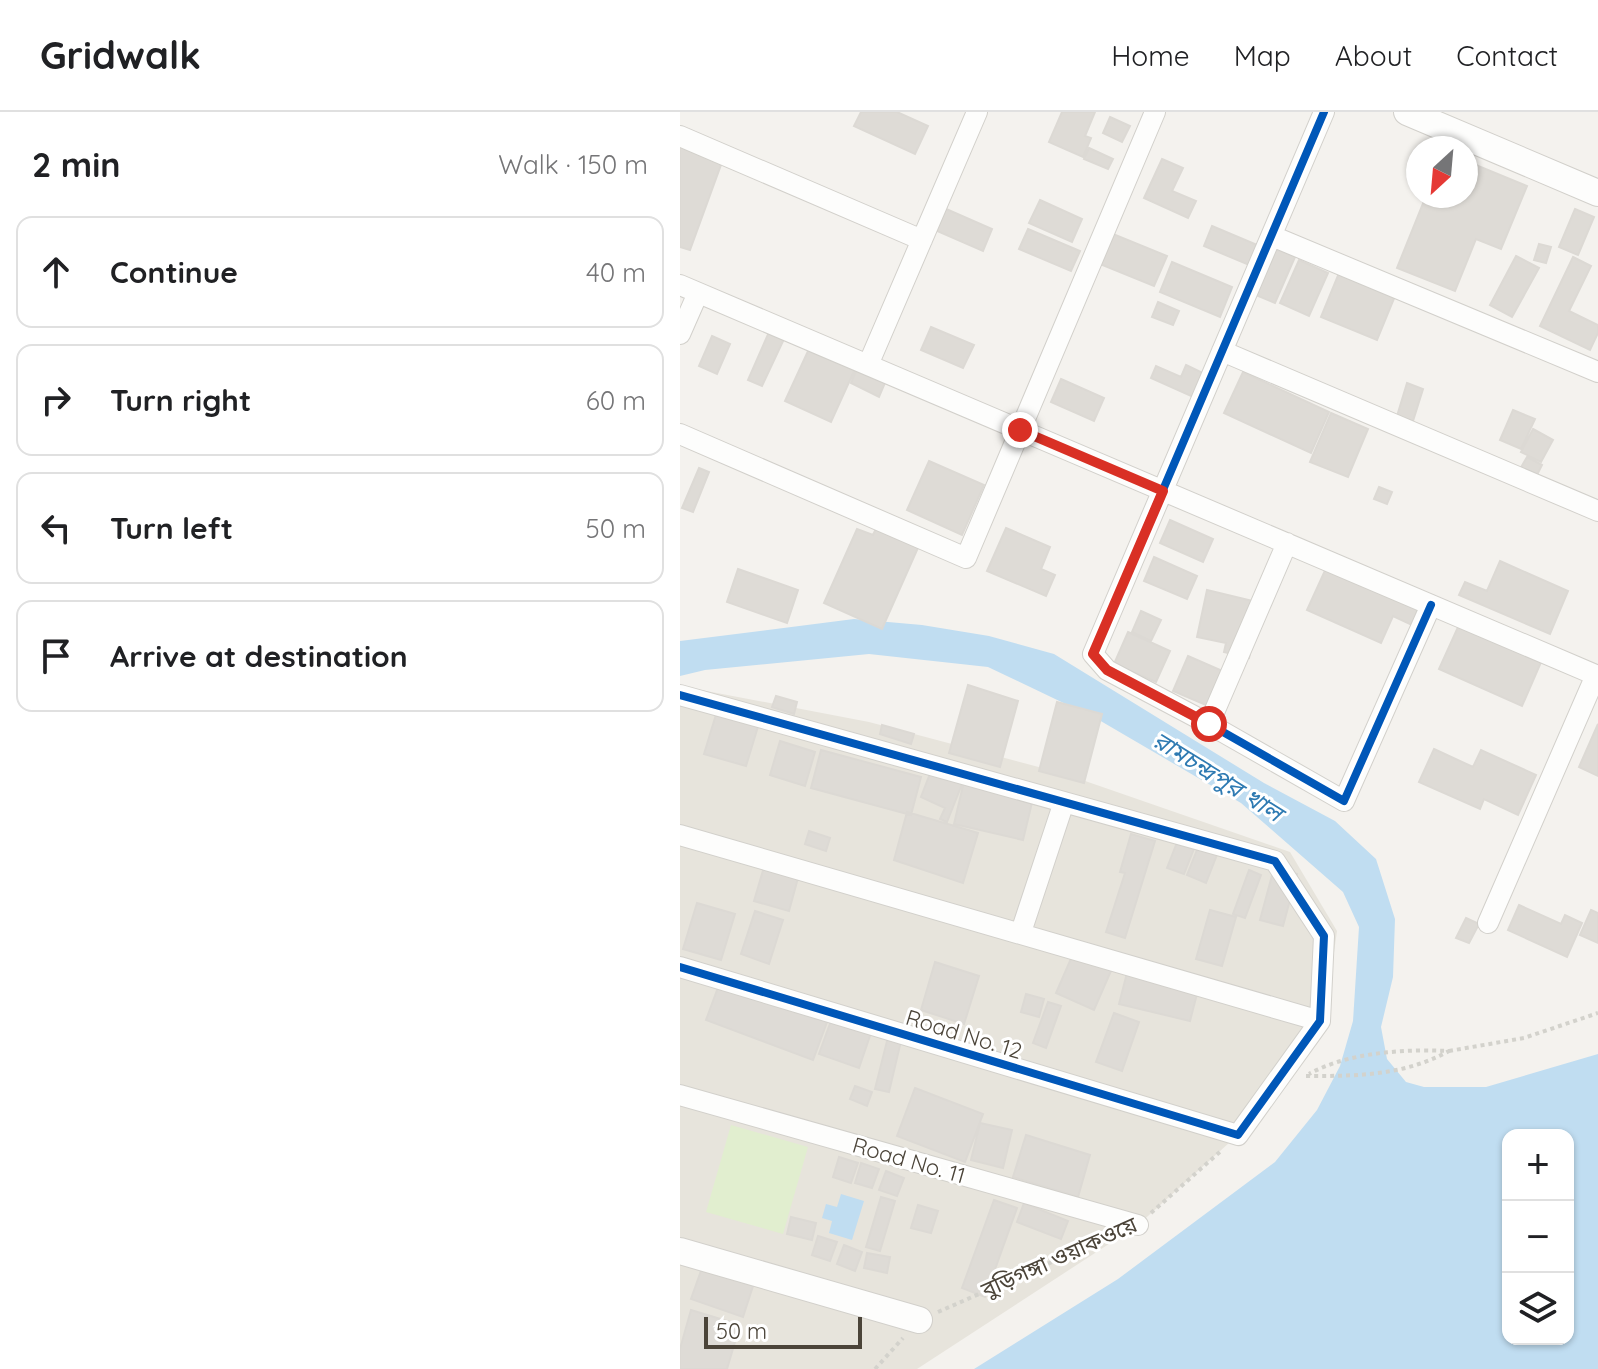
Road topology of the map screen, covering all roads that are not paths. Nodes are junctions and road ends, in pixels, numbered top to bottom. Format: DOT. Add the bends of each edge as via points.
graph roads {
  1 [pos="977,112"];
  2 [pos="1155,112"];
  3 [pos="1324,112"];
  4 [pos="1407,112"];
  5 [pos="680,136"];
  6 [pos="1598,193"];
  7 [pos="1272,236"];
  8 [pos="922,240"];
  9 [pos="689,289"];
  10 [pos="680,334"];
  11 [pos="1222,351"];
  12 [pos="868,365"];
  13 [pos="1598,372"];
  14 [pos="1020,430"];
  15 [pos="680,434"];
  16 [pos="1163,491"];
  17 [pos="1598,511"];
  18 [pos="1287,543"];
  19 [pos="1431,605"];
  20 [pos="1597,675"];
  21 [pos="680,695"];
  22 [pos="1209,724"];
  23 [pos="1064,802"];
  24 [pos="680,835"];
  25 [pos="1488,923"];
  26 [pos="1021,932"];
  27 [pos="680,967"];
  28 [pos="1320,1021"];
  29 [pos="680,1095"];
  30 [pos="1138,1225"];
  31 [pos="680,1251"];
  32 [pos="919,1320"];
  1 -- 8 [label="street"];
  2 -- 14 [label="street"];
  3 -- 7 [label="street"];
  4 -- 6 [label="street"];
  5 -- 8 [label="street"];
  7 -- 11 [label="street"];
  7 -- 13 [label="street"];
  8 -- 12 [label="street"];
  9 -- 10 [label="street"];
  9 -- 12 [label="street"];
  11 -- 16 [label="street"];
  11 -- 17 [label="street"];
  12 -- 14 [label="street"];
  14 -- 15 [label="street" via="966,558"];
  14 -- 16 [label="street"];
  16 -- 18 [label="street"];
  16 -- 22 [label="street" via="1093,654 1107,670"];
  18 -- 19 [label="street"];
  18 -- 22 [label="street"];
  19 -- 20 [label="street"];
  19 -- 22 [label="street" via="1344,801"];
  20 -- 25 [label="street"];
  21 -- 23 [label="street"];
  23 -- 26 [label="street"];
  23 -- 28 [label="street" via="1275,861 1324,936"];
  24 -- 26 [label="street"];
  26 -- 28 [label="street"];
  27 -- 28 [label="street, Road No. 12" via="1238,1135"];
  29 -- 30 [label="street, Road No. 11"];
  31 -- 32 [label="street"];
}
